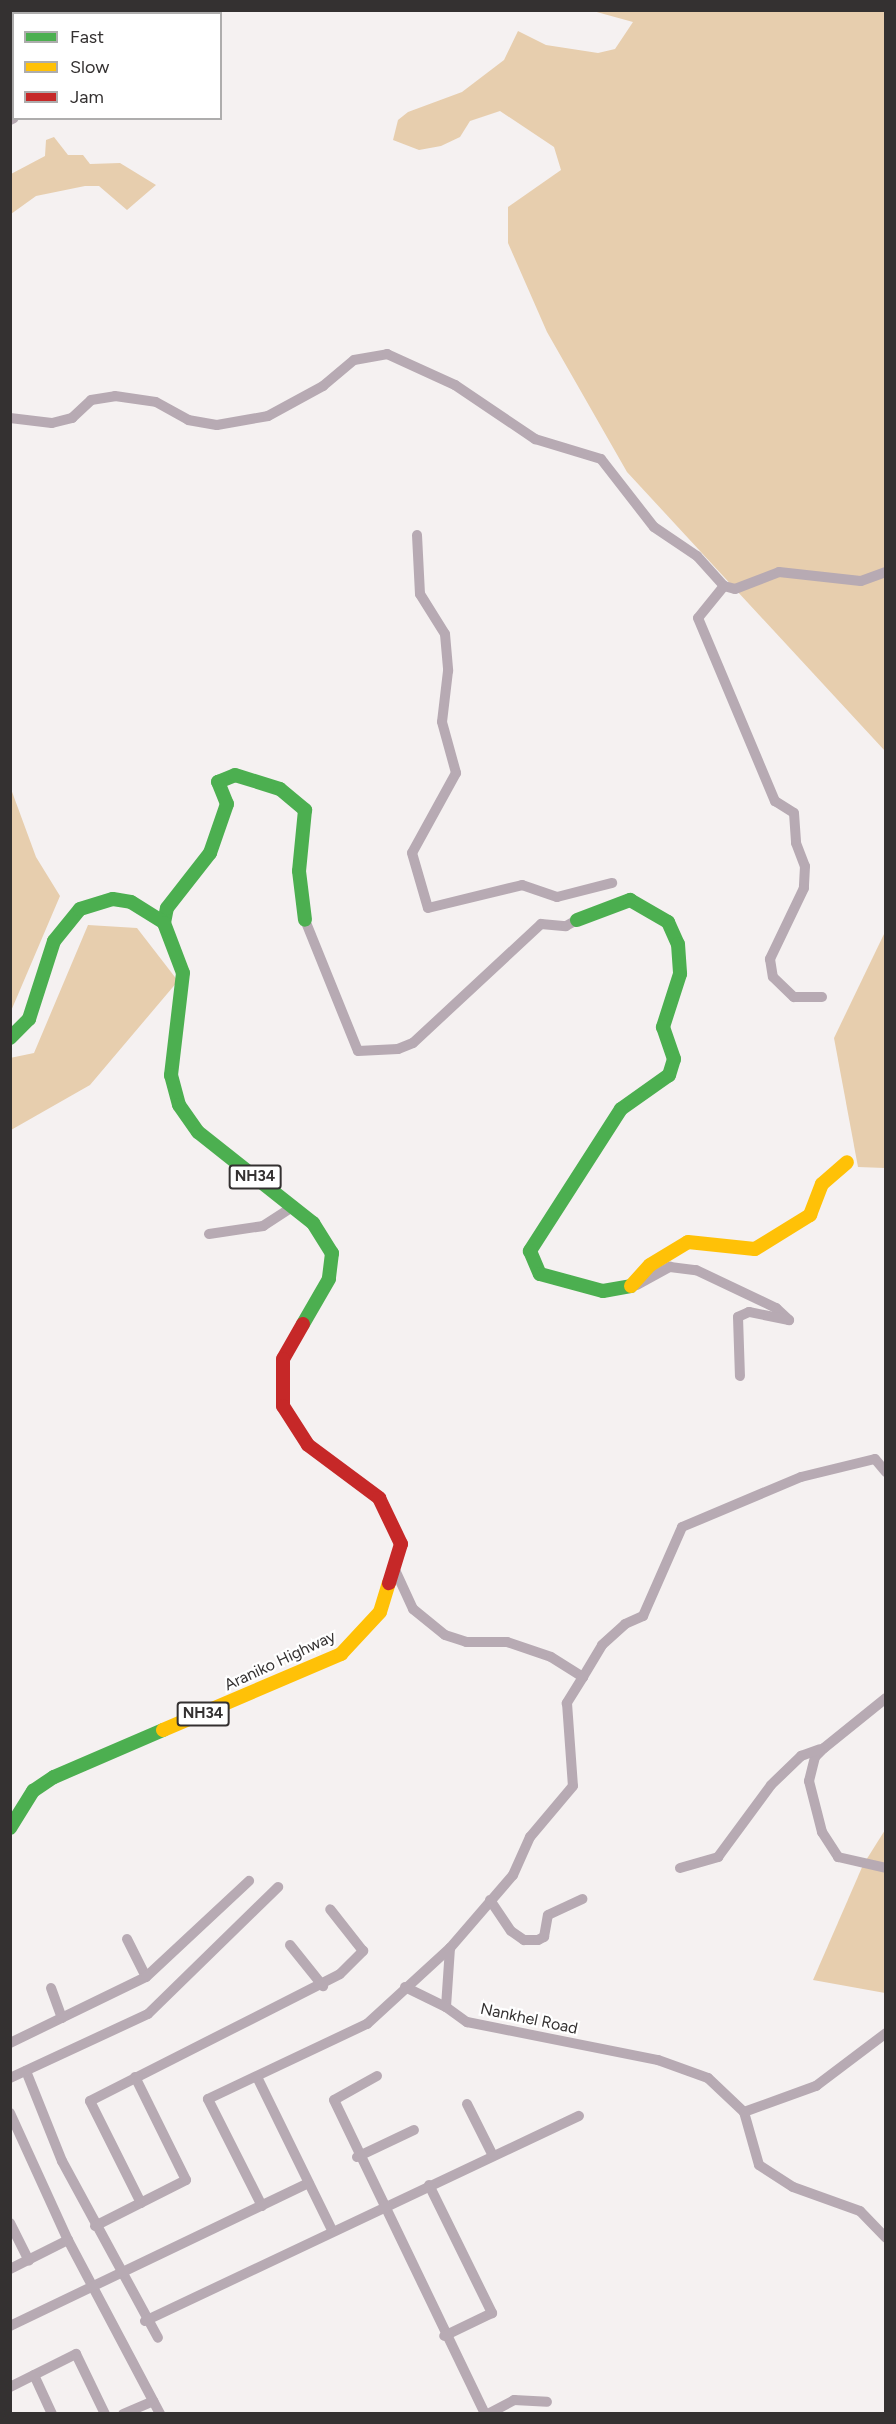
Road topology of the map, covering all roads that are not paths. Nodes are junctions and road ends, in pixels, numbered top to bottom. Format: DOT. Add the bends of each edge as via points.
graph roads {
  1 [pos="10,418"];
  2 [pos="417,535"];
  3 [pos="885,572"];
  4 [pos="724,586"];
  5 [pos="612,883"];
  6 [pos="305,920"];
  7 [pos="577,920"];
  8 [pos="164,923"];
  9 [pos="822,997"];
  10 [pos="10,1038"];
  11 [pos="846,1162"];
  12 [pos="294,1206"];
  13 [pos="209,1234"];
  14 [pos="626,1291"];
  15 [pos="740,1376"];
  16 [pos="885,1472"];
  17 [pos="396,1572"];
  18 [pos="583,1677"];
  19 [pos="885,1698"];
  20 [pos="824,1748"];
  21 [pos="10,1828"];
  22 [pos="680,1868"];
  23 [pos="885,1868"];
  24 [pos="249,1881"];
  25 [pos="278,1887"];
  26 [pos="582,1899"];
  27 [pos="490,1900"];
  28 [pos="330,1910"];
  29 [pos="127,1939"];
  30 [pos="290,1945"];
  31 [pos="450,1948"];
  32 [pos="146,1977"];
  33 [pos="323,1986"];
  34 [pos="405,1987"];
  35 [pos="51,1988"];
  36 [pos="446,2007"];
  37 [pos="62,2018"];
  38 [pos="885,2033"];
  39 [pos="10,2043"];
  40 [pos="26,2071"];
  41 [pos="377,2076"];
  42 [pos="135,2077"];
  43 [pos="257,2077"];
  44 [pos="10,2078"];
  45 [pos="467,2104"];
  46 [pos="744,2112"];
  47 [pos="10,2113"];
  48 [pos="579,2116"];
  49 [pos="414,2130"];
  50 [pos="493,2156"];
  51 [pos="357,2157"];
  52 [pos="309,2183"];
  53 [pos="429,2185"];
  54 [pos="141,2203"];
  55 [pos="262,2206"];
  56 [pos="381,2206"];
  57 [pos="10,2223"];
  58 [pos="95,2226"];
  59 [pos="332,2230"];
  60 [pos="885,2238"];
  61 [pos="68,2240"];
  62 [pos="29,2261"];
  63 [pos="10,2270"];
  64 [pos="121,2274"];
  65 [pos="95,2286"];
  66 [pos="145,2321"];
  67 [pos="10,2326"];
  68 [pos="444,2336"];
  69 [pos="158,2338"];
  70 [pos="34,2375"];
  71 [pos="10,2387"];
  72 [pos="153,2401"];
  73 [pos="547,2402"];
  74 [pos="52,2414"];
  75 [pos="105,2414"];
  76 [pos="123,2414"];
  77 [pos="160,2414"];
  78 [pos="487,2414"];
  1 -- 4 [label="street" via="52,423 72,418 91,400 115,396 156,402 188,420 217,425 268,416 323,386 354,360 387,354 455,385 535,439 601,459 654,527 696,556"];
  2 -- 5 [label="street" via="420,594 445,634 448,671 442,722 456,773 412,853 428,908 522,885 557,897"];
  3 -- 4 [label="street" via="861,581 779,572 735,589"];
  4 -- 9 [label="street" via="698,618 775,801 794,813 796,843 805,866 804,888 770,959 773,977 794,997"];
  6 -- 7 [label="street" via="358,1051 398,1049 413,1043 542,924 566,926"];
  6 -- 8 [label="main road" via="299,871 305,810 280,789 235,775 219,782 227,804 210,853 167,909"];
  7 -- 14 [label="main road" via="630,900 668,922 678,944 680,974 663,1027 674,1059 669,1075 621,1110 530,1251 540,1274 603,1292"];
  8 -- 10 [label="main road" via="131,902 113,899 80,909 54,941 29,1018"];
  8 -- 12 [label="main road, Araniko Highway / NH34" via="183,973 171,1075 179,1105 198,1132"];
  11 -- 14 [label="main road" via="822,1184 810,1215 781,1234 754,1248 688,1242 650,1265"];
  12 -- 13 [label="street" via="263,1226"];
  12 -- 17 [label="main road, Araniko Highway / NH34" via="326,1238 332,1263 319,1298 283,1359 283,1406 308,1445 390,1512 401,1544"];
  14 -- 15 [label="street" via="670,1267 696,1270 776,1308 789,1320 749,1312 738,1317"];
  16 -- 18 [label="street" via="874,1459 801,1477 682,1527 643,1616 602,1645"];
  17 -- 18 [label="street" via="413,1609 445,1635 466,1642 507,1642 551,1657"];
  17 -- 21 [label="main road, Araniko Highway / NH34" via="380,1612 341,1654 54,1777 33,1791"];
  18 -- 27 [label="street" via="567,1704 573,1786 530,1837 513,1875"];
  19 -- 20 [label="street"];
  20 -- 22 [label="street" via="801,1756 771,1785 718,1857"];
  20 -- 23 [label="street" via="809,1781 822,1832 838,1857"];
  24 -- 32 [label="street"];
  25 -- 40 [label="street" via="148,2014"];
  26 -- 27 [label="street" via="548,1915 544,1937 538,1940 524,1940 511,1930"];
  27 -- 31 [label="street"];
  28 -- 33 [label="street" via="363,1951"];
  29 -- 32 [label="street"];
  30 -- 33 [label="street"];
  31 -- 34 [label="street"];
  31 -- 36 [label="street"];
  32 -- 37 [label="street"];
  33 -- 42 [label="street"];
  34 -- 36 [label="street, Nankhel Road"];
  34 -- 43 [label="street" via="368,2024"];
  35 -- 37 [label="street"];
  36 -- 46 [label="street, Nankhel Road" via="467,2022 658,2060 708,2078"];
  37 -- 39 [label="street"];
  38 -- 46 [label="street" via="816,2086"];
  40 -- 44 [label="street"];
  40 -- 58 [label="street"];
  41 -- 51 [label="street" via="334,2100"];
  42 -- 54 [label="street" via="90,2101"];
  42 -- 54 [label="street" via="186,2180"];
  43 -- 52 [label="street"];
  43 -- 55 [label="street" via="208,2099"];
  45 -- 50 [label="street"];
  46 -- 60 [label="street" via="759,2165 793,2187 860,2211"];
  47 -- 61 [label="street"];
  48 -- 50 [label="street"];
  49 -- 51 [label="street"];
  50 -- 53 [label="street"];
  51 -- 56 [label="street"];
  52 -- 55 [label="street"];
  52 -- 59 [label="street"];
  53 -- 56 [label="street"];
  53 -- 68 [label="street" via="492,2313"];
  54 -- 58 [label="street"];
  55 -- 64 [label="street"];
  56 -- 59 [label="street"];
  56 -- 68 [label="street"];
  57 -- 62 [label="street"];
  58 -- 64 [label="street"];
  59 -- 66 [label="street"];
  61 -- 62 [label="street"];
  61 -- 65 [label="street"];
  62 -- 63 [label="street"];
  64 -- 65 [label="street"];
  64 -- 66 [label="street"];
  65 -- 67 [label="street"];
  65 -- 72 [label="street"];
  66 -- 69 [label="street"];
  68 -- 78 [label="street"];
  70 -- 71 [label="street"];
  70 -- 74 [label="street"];
  70 -- 75 [label="street" via="76,2354"];
  72 -- 76 [label="street"];
  72 -- 77 [label="street"];
  73 -- 78 [label="street" via="514,2400"];
}
